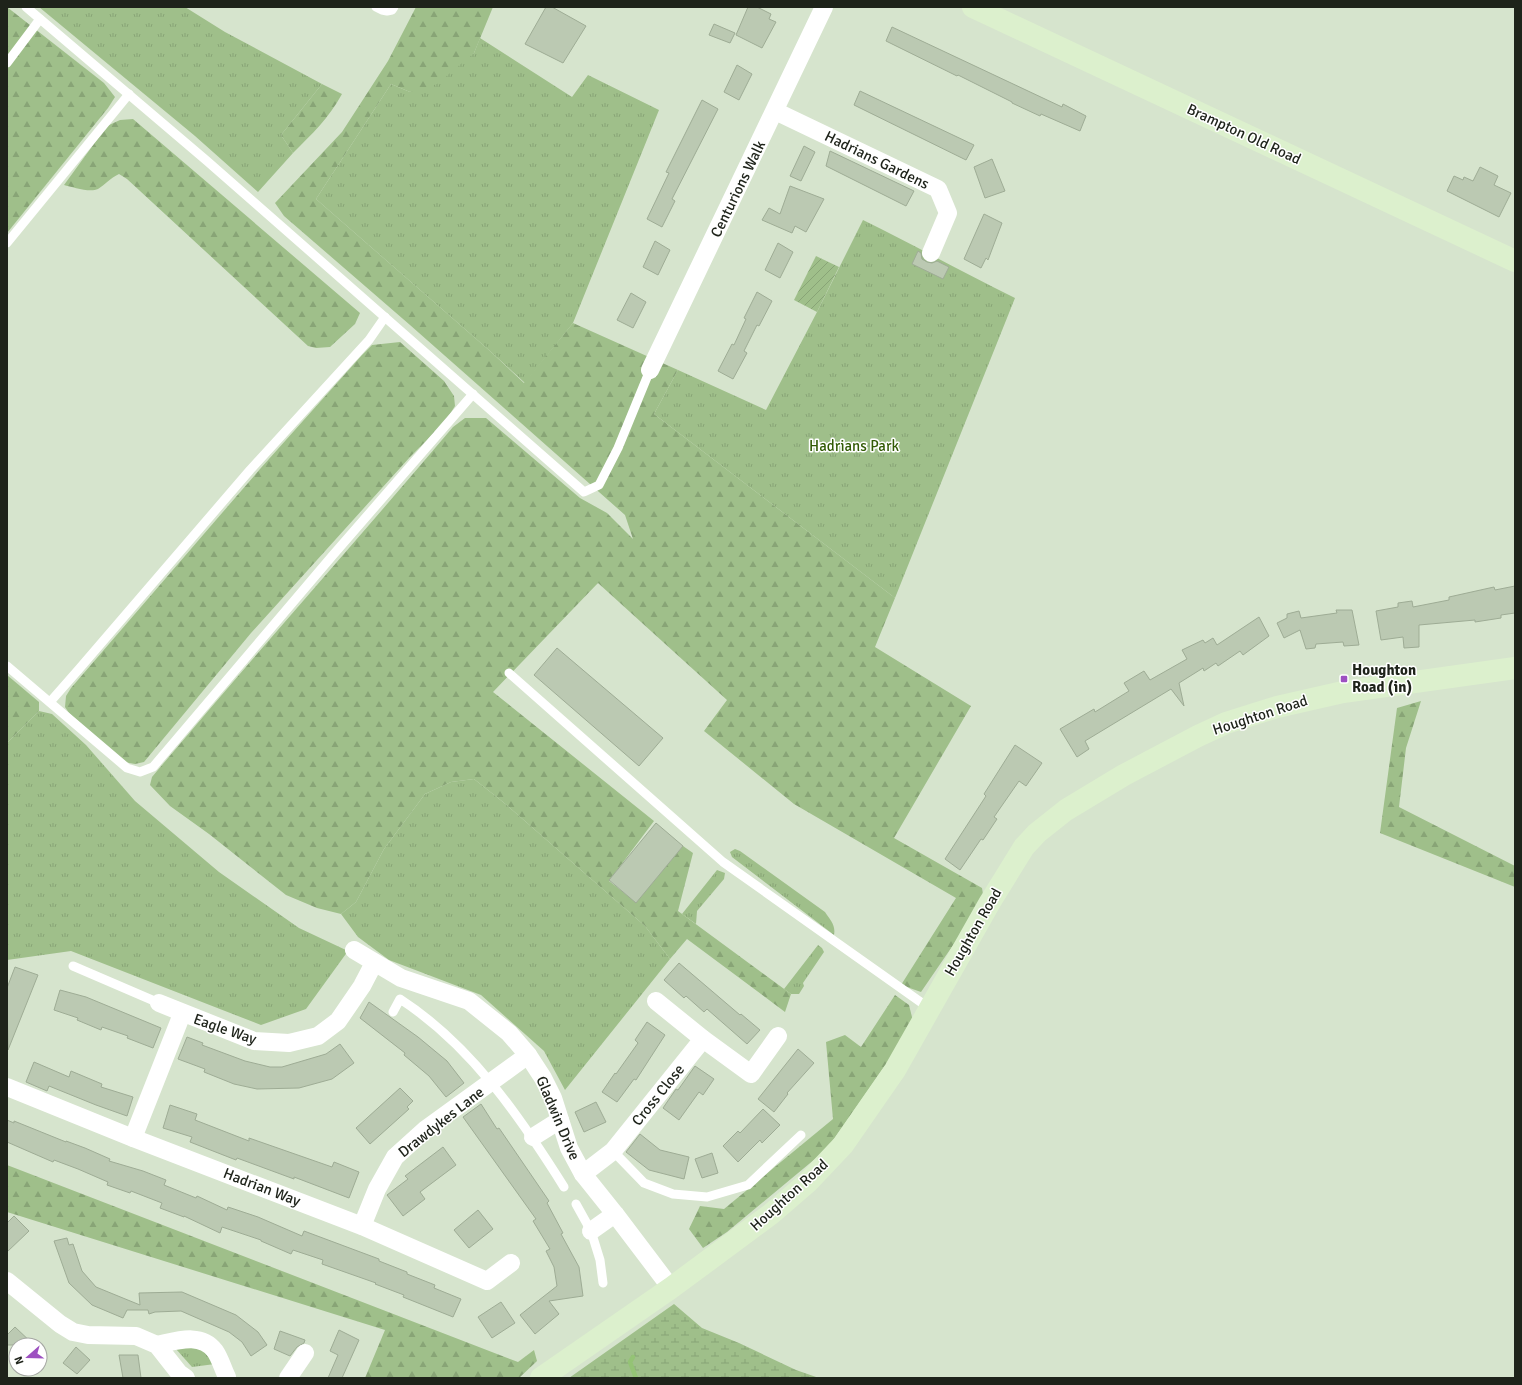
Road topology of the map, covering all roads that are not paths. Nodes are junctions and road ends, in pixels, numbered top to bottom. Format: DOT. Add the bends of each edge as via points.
graph roads {
  1 [pos="26,7"];
  2 [pos="376,7"];
  3 [pos="394,7"];
  4 [pos="824,7"];
  5 [pos="973,7"];
  6 [pos="40,19"];
  7 [pos="7,63"];
  8 [pos="129,94"];
  9 [pos="775,111"];
  10 [pos="7,243"];
  11 [pos="931,253"];
  12 [pos="1515,262"];
  13 [pos="385,317"];
  14 [pos="650,370"];
  15 [pos="473,394"];
  16 [pos="7,666"];
  17 [pos="1515,668"];
  18 [pos="509,673"];
  19 [pos="50,702"];
  20 [pos="354,950"];
  21 [pos="374,962"];
  22 [pos="73,966"];
  23 [pos="656,1000"];
  24 [pos="159,1003"];
  25 [pos="930,1008"];
  26 [pos="392,1012"];
  27 [pos="182,1014"];
  28 [pos="778,1036"];
  29 [pos="703,1039"];
  30 [pos="528,1055"];
  31 [pos="491,1082"];
  32 [pos="7,1087"];
  33 [pos="560,1120"];
  34 [pos="801,1135"];
  35 [pos="532,1137"];
  36 [pos="133,1138"];
  37 [pos="613,1151"];
  38 [pos="583,1174"];
  39 [pos="564,1187"];
  40 [pos="576,1204"];
  41 [pos="616,1214"];
  42 [pos="362,1226"];
  43 [pos="591,1232"];
  44 [pos="511,1263"];
  45 [pos="7,1281"];
  46 [pos="603,1283"];
  47 [pos="671,1288"];
  48 [pos="157,1345"];
  49 [pos="305,1353"];
  50 [pos="186,1378"];
  51 [pos="225,1378"];
  52 [pos="288,1378"];
  53 [pos="541,1378"];
  1 -- 6 [label="lane"];
  2 -- 3 [label="lane" via="387,11"];
  4 -- 9 [label="street, Centurions Walk"];
  5 -- 12 [label="street, Brampton Old Road"];
  6 -- 7 [label="lane"];
  6 -- 8 [label="lane"];
  8 -- 10 [label="lane"];
  8 -- 13 [label="lane"];
  9 -- 11 [label="street, Hadrians Gardens" via="938,189 948,212"];
  9 -- 14 [label="street, Centurions Walk"];
  13 -- 15 [label="lane"];
  13 -- 19 [label="lane" via="369,340 250,470"];
  14 -- 15 [label="lane" via="618,448 599,485 584,492"];
  15 -- 19 [label="lane" via="153,767 140,772 127,768"];
  16 -- 19 [label="lane"];
  17 -- 25 [label="street, Houghton Road" via="1342,692 1277,707 1226,723 1124,775 1066,810 1024,847"];
  18 -- 25 [label="lane" via="723,862"];
  20 -- 21 [label="street, Gladwin Drive"];
  21 -- 27 [label="street, Eagle Way" via="362,986 338,1021 318,1036 311,1038 289,1043 254,1041"];
  21 -- 30 [label="street, Gladwin Drive" via="401,978 469,1001 509,1033"];
  22 -- 24 [label="lane"];
  23 -- 29 [label="street"];
  24 -- 27 [label="street, Eagle Way"];
  25 -- 47 [label="street, Houghton Road" via="895,1070 843,1144 808,1182 771,1214"];
  26 -- 31 [label="lane" via="400,999 422,1013 443,1031"];
  27 -- 36 [label="street"];
  28 -- 29 [label="street" via="750,1074"];
  29 -- 37 [label="street, Cross Close"];
  30 -- 31 [label="street, Drawdykes Lane"];
  30 -- 33 [label="street, Gladwin Drive" via="553,1098"];
  31 -- 35 [label="lane"];
  31 -- 42 [label="street, Drawdykes Lane" via="426,1129 395,1157 377,1189"];
  32 -- 36 [label="street, Hadrian Way"];
  33 -- 35 [label="street"];
  33 -- 38 [label="street, Gladwin Drive" via="568,1148"];
  34 -- 37 [label="lane" via="748,1185 707,1197 673,1194 644,1183"];
  35 -- 39 [label="lane"];
  36 -- 42 [label="street, Hadrian Way"];
  37 -- 38 [label="street, Cross Close"];
  38 -- 41 [label="street, Gladwin Drive"];
  40 -- 43 [label="lane"];
  41 -- 43 [label="street"];
  41 -- 47 [label="street, Gladwin Drive"];
  42 -- 44 [label="street, Hadrian Way" via="487,1282"];
  43 -- 46 [label="lane" via="600,1260"];
  45 -- 48 [label="street" via="73,1332 88,1335 136,1336"];
  47 -- 53 [label="street, Houghton Road"];
  48 -- 50 [label="street"];
  48 -- 51 [label="street" via="190,1339 204,1341 215,1351"];
  49 -- 52 [label="street"];
}
